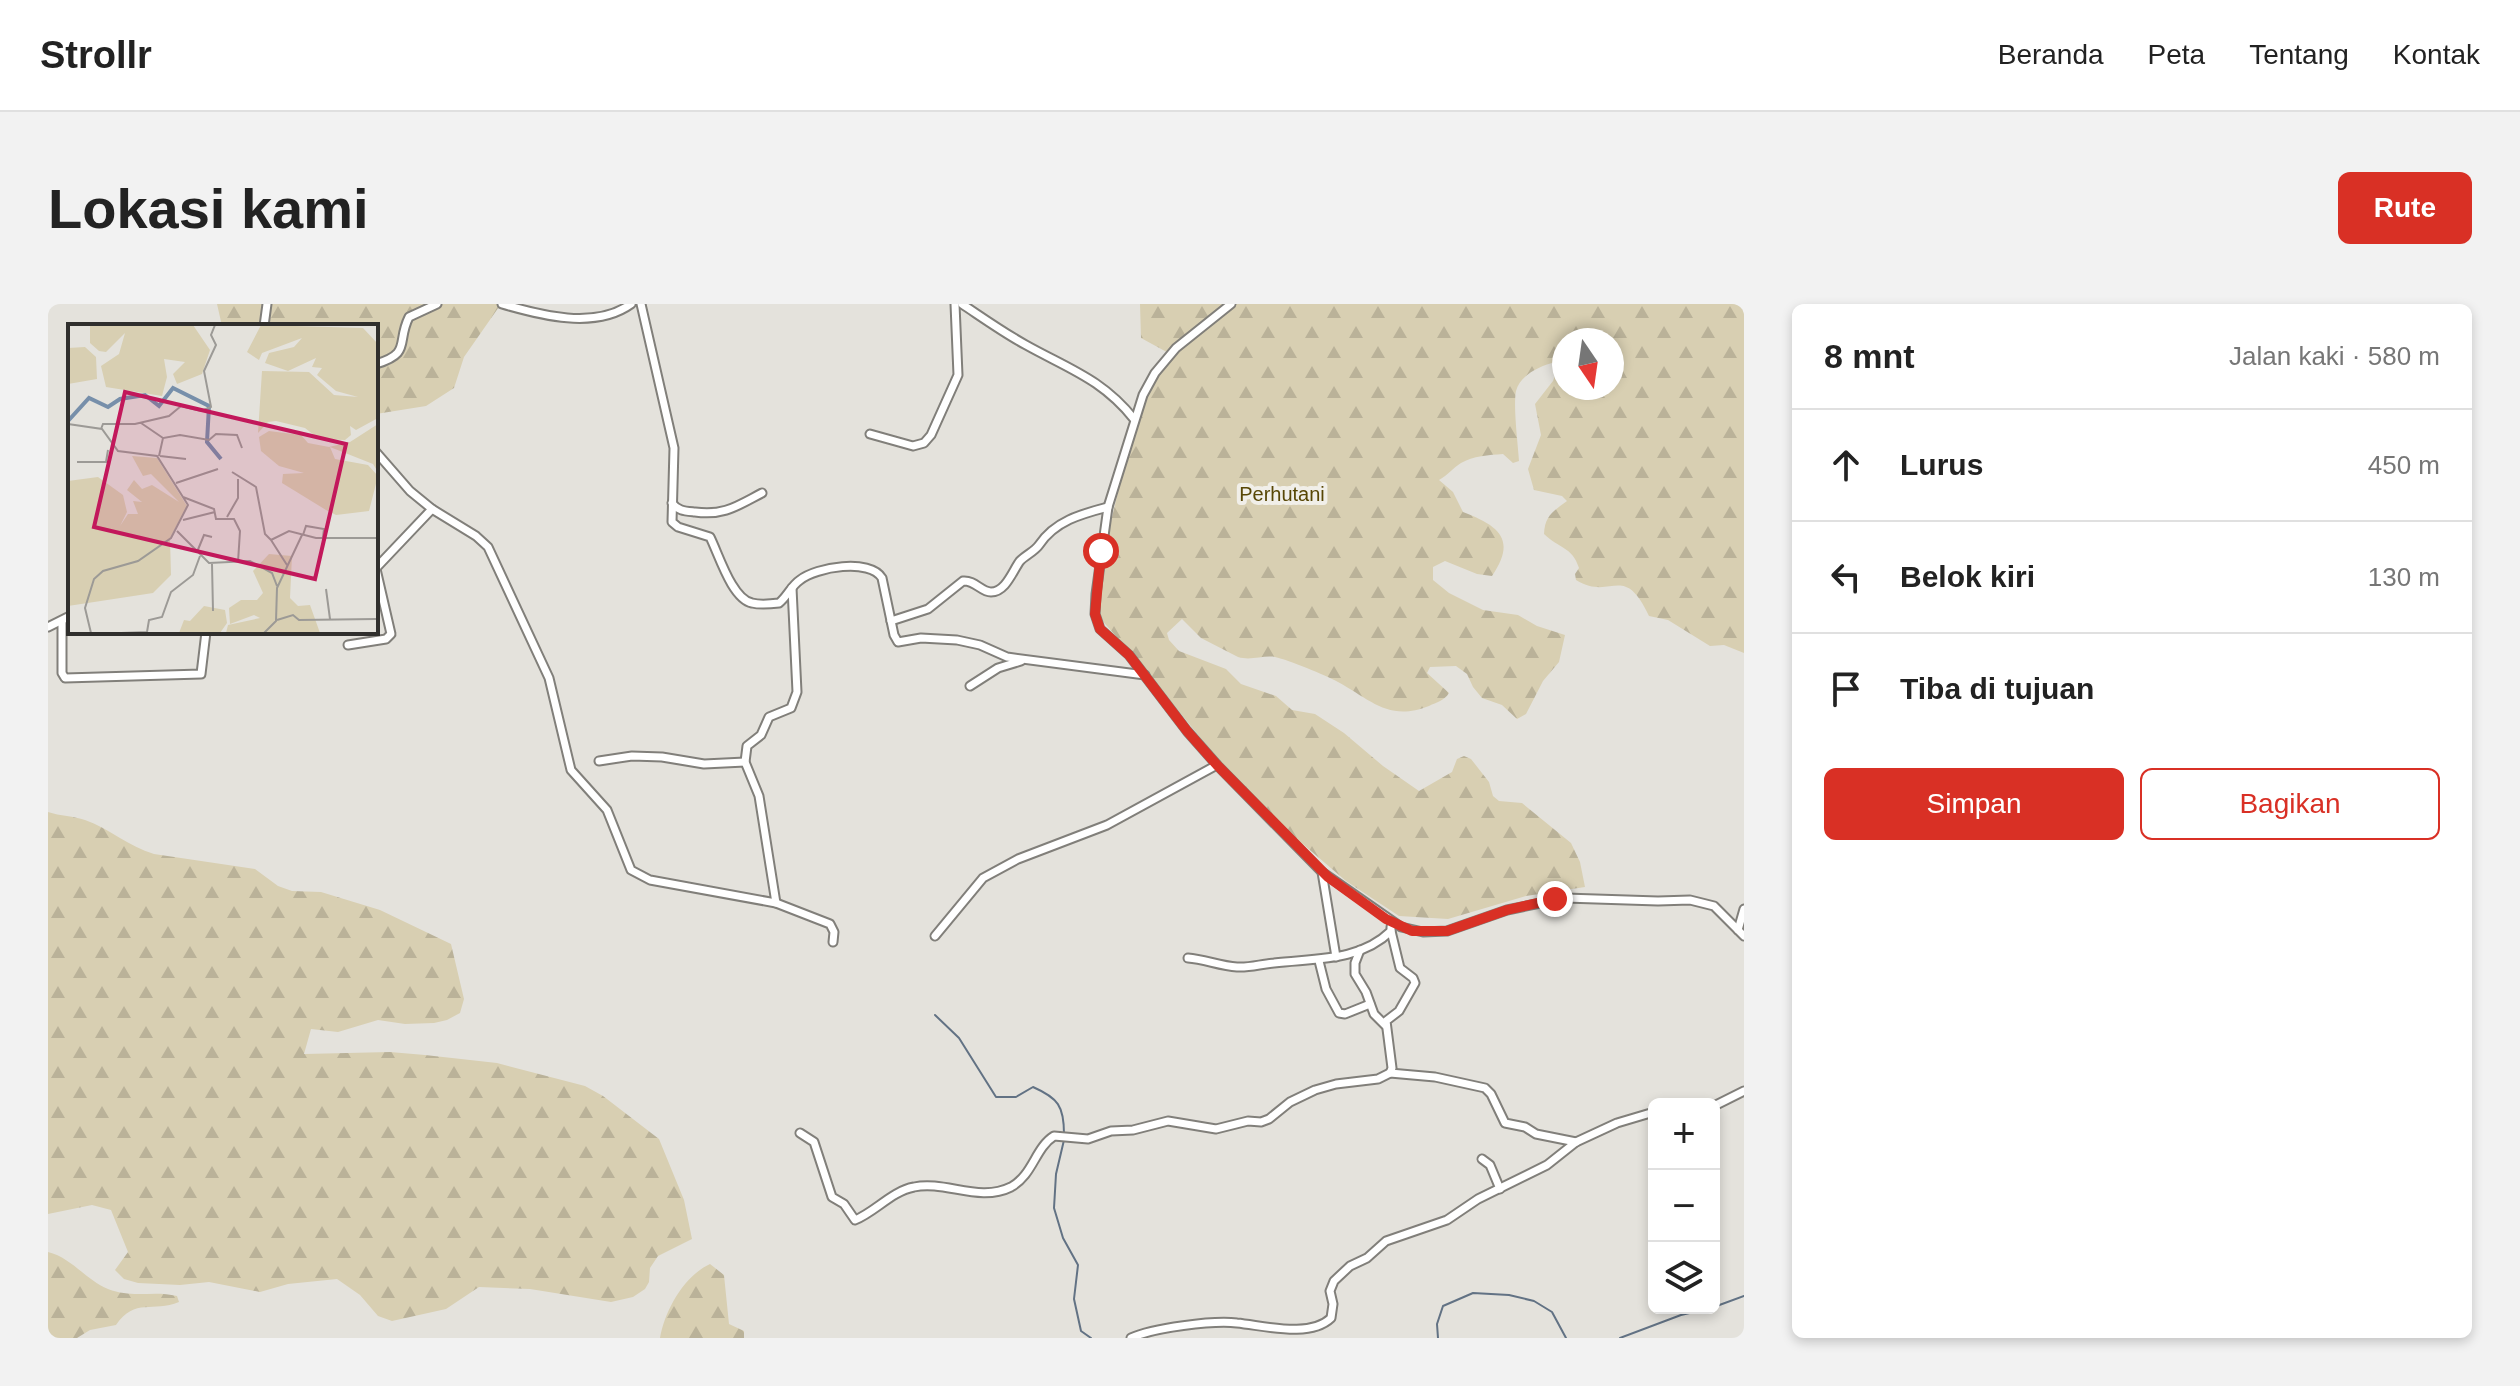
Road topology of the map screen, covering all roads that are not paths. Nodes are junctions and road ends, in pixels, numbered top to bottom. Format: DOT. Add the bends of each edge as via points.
graph roads {
  1 [pos="267,304"];
  2 [pos="437,304"];
  3 [pos="502,304"];
  4 [pos="631,304"];
  5 [pos="641,304"];
  6 [pos="955,304"];
  7 [pos="962,304"];
  8 [pos="1231,304"];
  9 [pos="264,324"];
  10 [pos="378,363"];
  11 [pos="1134,419"];
  12 [pos="870,434"];
  13 [pos="378,454"];
  14 [pos="762,493"];
  15 [pos="672,501"];
  16 [pos="1108,507"];
  17 [pos="432,509"];
  18 [pos="378,566"];
  19 [pos="378,577"];
  20 [pos="792,588"];
  21 [pos="68,617"];
  22 [pos="62,621"];
  23 [pos="891,621"];
  24 [pos="48,627"];
  25 [pos="206,634"];
  26 [pos="348,645"];
  27 [pos="1027,659"];
  28 [pos="1145,675"];
  29 [pos="970,686"];
  30 [pos="599,761"];
  31 [pos="745,762"];
  32 [pos="1217,765"];
  33 [pos="1322,872"];
  34 [pos="776,903"];
  35 [pos="1744,909"];
  36 [pos="1389,921"];
  37 [pos="1391,931"];
  38 [pos="1741,933"];
  39 [pos="935,936"];
  40 [pos="833,942"];
  41 [pos="1360,950"];
  42 [pos="1336,957"];
  43 [pos="1188,958"];
  44 [pos="1319,961"];
  45 [pos="1370,1004"];
  46 [pos="1385,1025"];
  47 [pos="1390,1073"];
  48 [pos="1744,1091"];
  49 [pos="1720,1103"];
  50 [pos="1648,1114"];
  51 [pos="800,1133"];
  52 [pos="1576,1142"];
  53 [pos="1482,1159"];
  54 [pos="1500,1189"];
  55 [pos="1264,1334"];
  56 [pos="1131,1338"];
  1 -- 9 [label="street"];
  2 -- 10 [label="street" via="409,317 401,351"];
  3 -- 4 [label="street" via="566,319 620,311"];
  5 -- 15 [label="street" via="674,448"];
  6 -- 12 [label="street" via="958,375 931,435 913,446"];
  7 -- 11 [label="street" via="1092,379"];
  8 -- 11 [label="street" via="1166,359 1148,384"];
  11 -- 16 [label="street"];
  13 -- 17 [label="street"];
  14 -- 15 [label="street" via="714,514 681,510"];
  15 -- 20 [label="street" via="673,524 710,537 741,598 752,604 777,604"];
  16 -- 23 [label="street" via="1065,521 1042,537 994,591 963,581 928,609"];
  16 -- 28 [label="street" via="1095,614 1100,629"];
  17 -- 18 [label="street"];
  17 -- 34 [label="street" via="488,547 549,678 571,770 607,810 631,870 650,880"];
  19 -- 26 [label="street" via="391,634"];
  20 -- 23 [label="street" via="821,571 871,568 882,578"];
  20 -- 31 [label="street" via="797,692 791,708 769,717 761,735 747,746"];
  21 -- 22 [label="street"];
  22 -- 24 [label="street"];
  22 -- 25 [label="street" via="65,678 201,674"];
  23 -- 27 [label="street" via="898,642 957,640"];
  27 -- 28 [label="street"];
  27 -- 29 [label="street" via="998,668"];
  28 -- 32 [label="street"];
  30 -- 31 [label="street" via="632,756 704,764"];
  31 -- 34 [label="street" via="759,796"];
  32 -- 33 [label="street"];
  32 -- 39 [label="street" via="1107,825 983,878"];
  33 -- 36 [label="street"];
  33 -- 42 [label="street"];
  34 -- 40 [label="street" via="830,924"];
  35 -- 38 [label="street"];
  36 -- 37 [label="street"];
  36 -- 38 [label="street" via="1412,931 1435,932 1565,898 1690,900 1714,906"];
  37 -- 41 [label="street"];
  37 -- 46 [label="street" via="1400,968 1415,983"];
  41 -- 42 [label="street"];
  41 -- 45 [label="street" via="1355,974"];
  42 -- 44 [label="street"];
  43 -- 44 [label="street" via="1236,967"];
  44 -- 45 [label="street" via="1339,1013"];
  45 -- 46 [label="street"];
  46 -- 47 [label="street"];
  47 -- 51 [label="street" via="1315,1090 1261,1122 1216,1129 1168,1121 1088,1139 1060,1135 1050,1138 1026,1175 1010,1187 981,1193 914,1187 855,1220 832,1197 814,1142"];
  47 -- 52 [label="street" via="1485,1088 1505,1123"];
  48 -- 49 [label="street"];
  50 -- 52 [label="street"];
  52 -- 54 [label="street" via="1547,1165"];
  53 -- 54 [label="street"];
  54 -- 55 [label="street" via="1435,1225 1386,1241 1350,1266 1332,1286 1333,1313 1322,1328 1306,1334"];
  55 -- 56 [label="street" via="1257,1327 1231,1323"];
}
